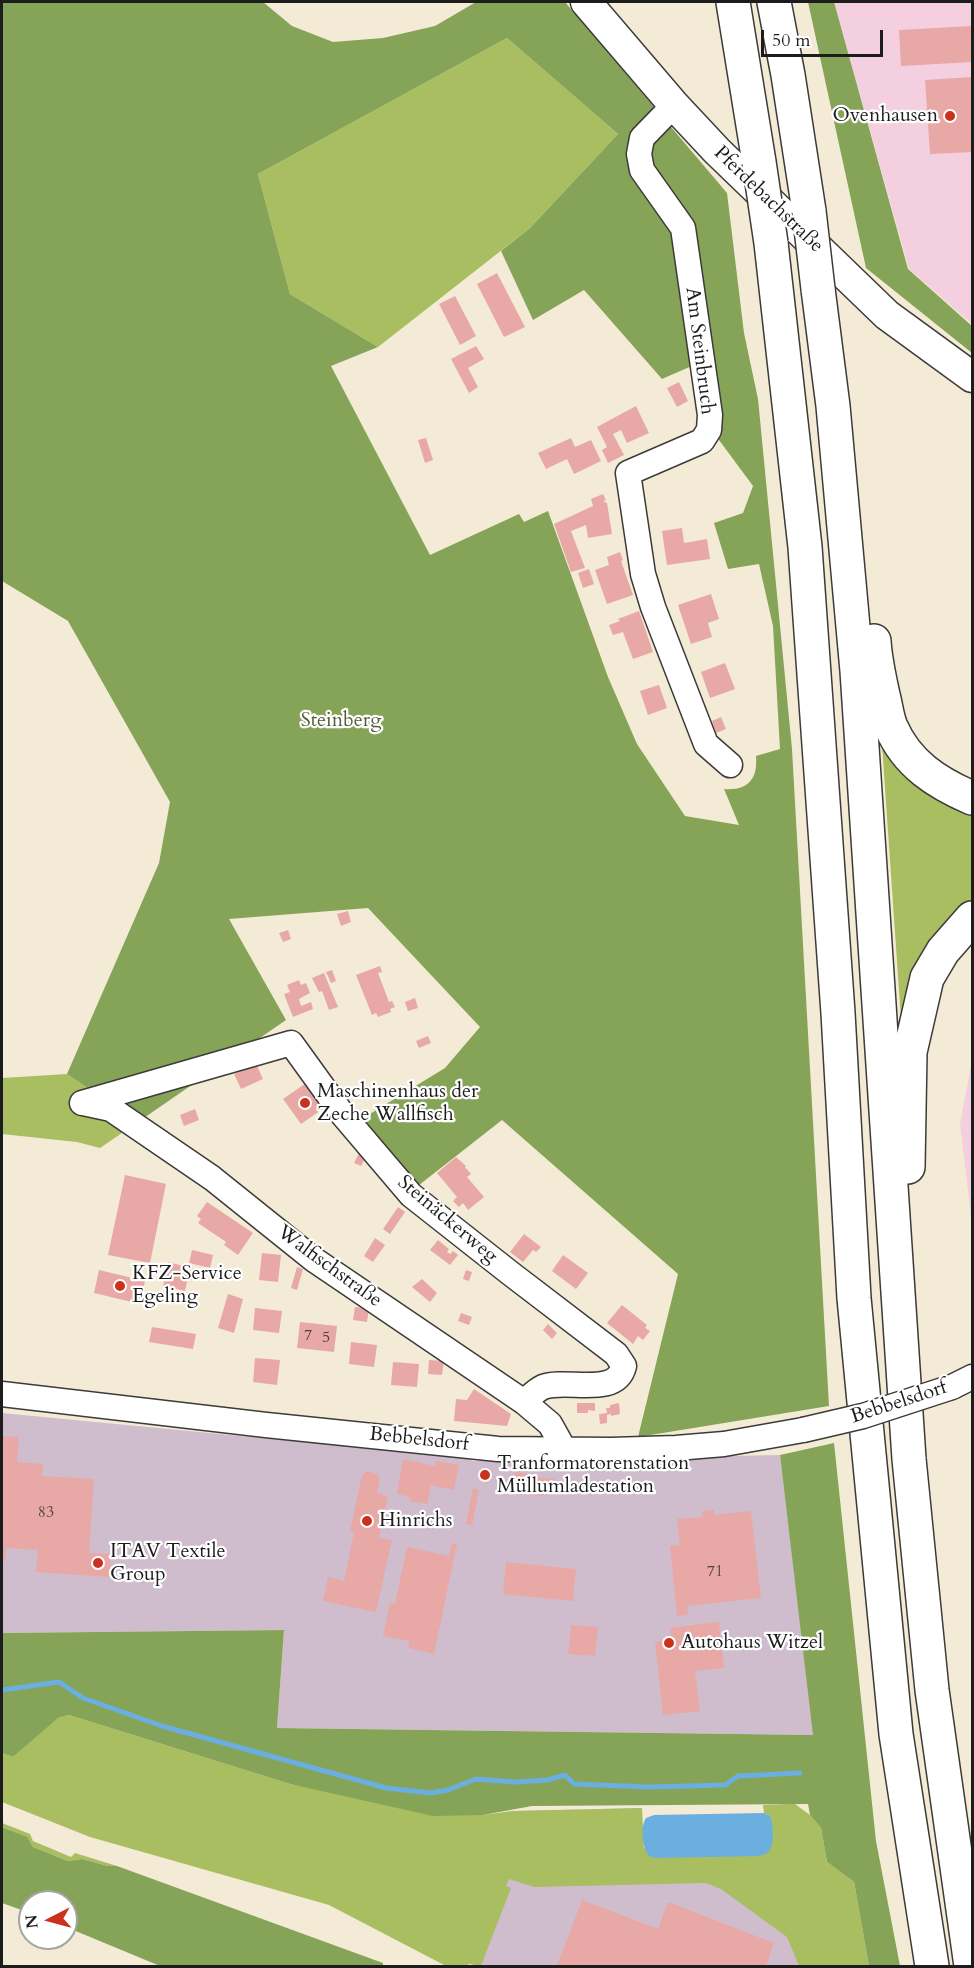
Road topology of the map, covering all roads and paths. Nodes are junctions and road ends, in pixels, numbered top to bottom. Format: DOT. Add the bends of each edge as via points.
graph roads {
  1 [pos="586,2"];
  2 [pos="733,2"];
  3 [pos="774,2"];
  4 [pos="674,105"];
  5 [pos="972,377"];
  6 [pos="833,406"];
  7 [pos="730,765"];
  8 [pos="972,798"];
  9 [pos="972,918"];
  10 [pos="82,1102"];
  11 [pos="893,1236"];
  12 [pos="962,1382"];
  13 [pos="2,1394"];
  14 [pos="524,1402"];
  15 [pos="564,1449"];
  16 [pos="932,1966"];
  17 [pos="971,1966"];
  1 -- 4 [label="main road, Pferdebachstraße"];
  2 -- 16 [label="highway, bridge" via="771,243 805,547 854,1298 896,1734"];
  3 -- 6 [label="highway, bridge" via="809,211"];
  4 -- 5 [label="main road, Pferdebachstraße" via="887,315"];
  4 -- 7 [label="street, Am Steinbruch" via="642,138 639,154 642,170 683,228 710,415 702,441 628,472 643,574 654,607 706,744"];
  6 -- 8 [label="highway" via="866,545 875,659 890,726 923,771"];
  6 -- 11 [label="highway" via="857,671"];
  9 -- 11 [label="highway" via="943,951 927,978 910,1052 908,1173"];
  10 -- 14 [label="street, Walfischstraße" via="111,1109 212,1178 314,1259"];
  10 -- 14 [label="street, Steinäckerweg" via="291,1043 342,1115 411,1195 616,1354 624,1366 615,1381 595,1385 559,1383 540,1388"];
  11 -- 17 [label="highway" via="909,1459 932,1690"];
  12 -- 15 [label="street, Bebbelsdorf, bridge" via="863,1416 724,1444"];
  13 -- 15 [label="street, Bebbelsdorf" via="498,1449"];
  14 -- 15 [label="street, Walfischstraße" via="550,1424"];
}
